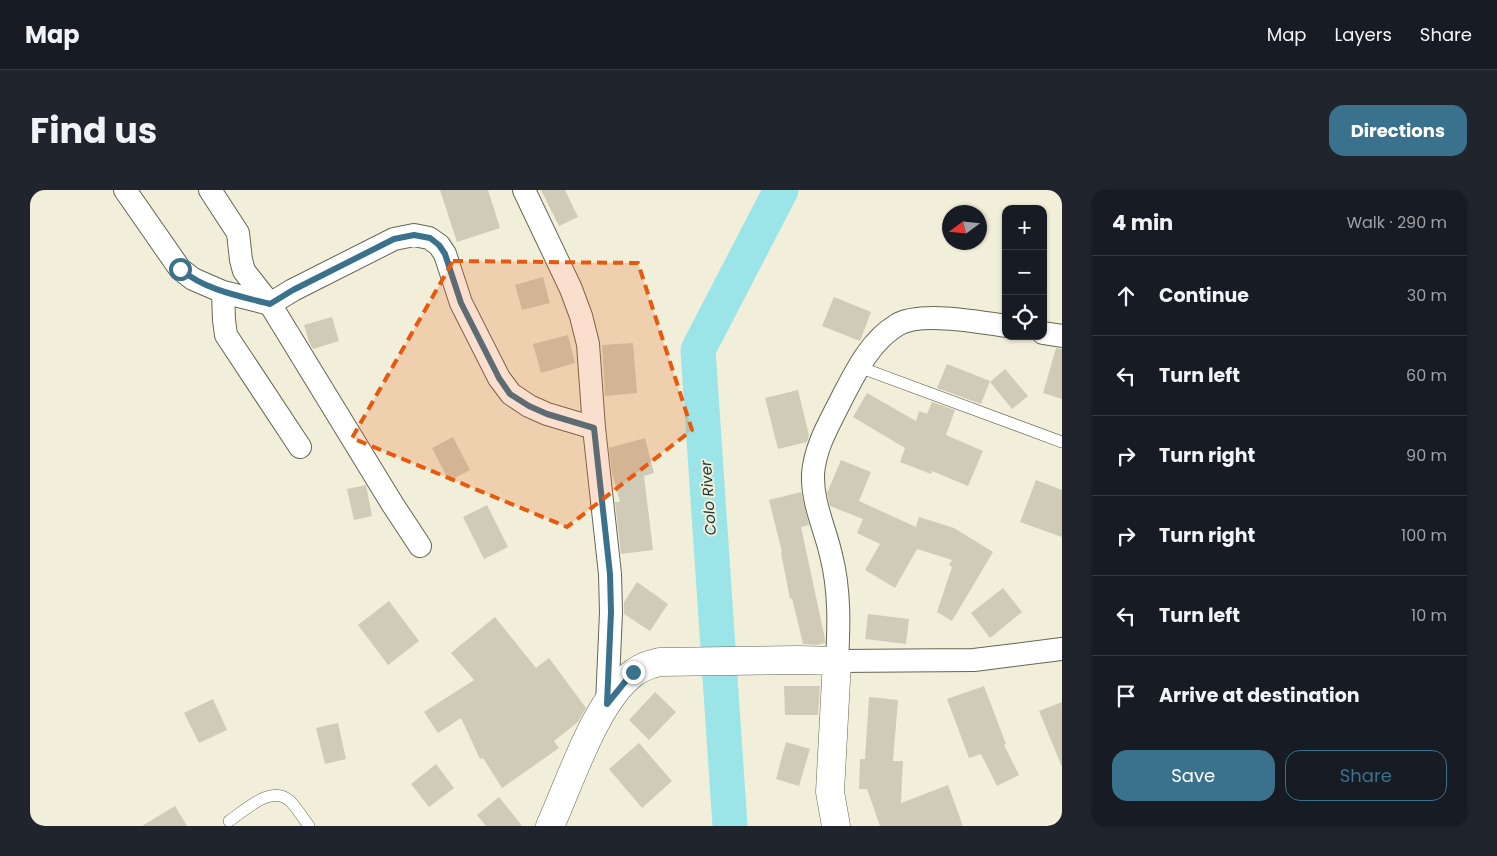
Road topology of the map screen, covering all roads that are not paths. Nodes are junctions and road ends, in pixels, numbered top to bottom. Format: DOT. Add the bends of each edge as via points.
graph roads {
  1 [pos="126,190"];
  2 [pos="210,190"];
  3 [pos="524,190"];
  4 [pos="223,292"];
  5 [pos="270,304"];
  6 [pos="1002,325"];
  7 [pos="1047,333"];
  8 [pos="1062,336"];
  9 [pos="859,366"];
  10 [pos="594,428"];
  11 [pos="1062,442"];
  12 [pos="300,447"];
  13 [pos="420,546"];
  14 [pos="1062,649"];
  15 [pos="837,661"];
  16 [pos="607,704"];
  17 [pos="229,821"];
  18 [pos="309,826"];
  19 [pos="550,826"];
  20 [pos="836,826"];
  1 -- 4 [label="street" via="180,269 193,279"];
  2 -- 5 [label="street" via="238,233 244,271"];
  3 -- 10 [label="street" via="572,289 581,316 588,344"];
  4 -- 5 [label="street"];
  4 -- 12 [label="street" via="226,335"];
  5 -- 10 [label="street" via="394,239 414,235 430,238 445,254 461,303 510,394 547,414"];
  5 -- 13 [label="street"];
  6 -- 9 [label="street" via="963,319 921,319 898,324 878,341"];
  7 -- 8 [label="street"];
  9 -- 11 [label="lane"];
  9 -- 15 [label="street" via="820,442 813,474 815,499 832,556 839,626"];
  10 -- 16 [label="street" via="610,574"];
  14 -- 15 [label="street" via="974,660"];
  15 -- 16 [label="street" via="660,662 633,672"];
  15 -- 20 [label="street" via="830,792"];
  16 -- 19 [label="street" via="586,741"];
  17 -- 18 [label="lane" via="274,794 291,802"];
}
